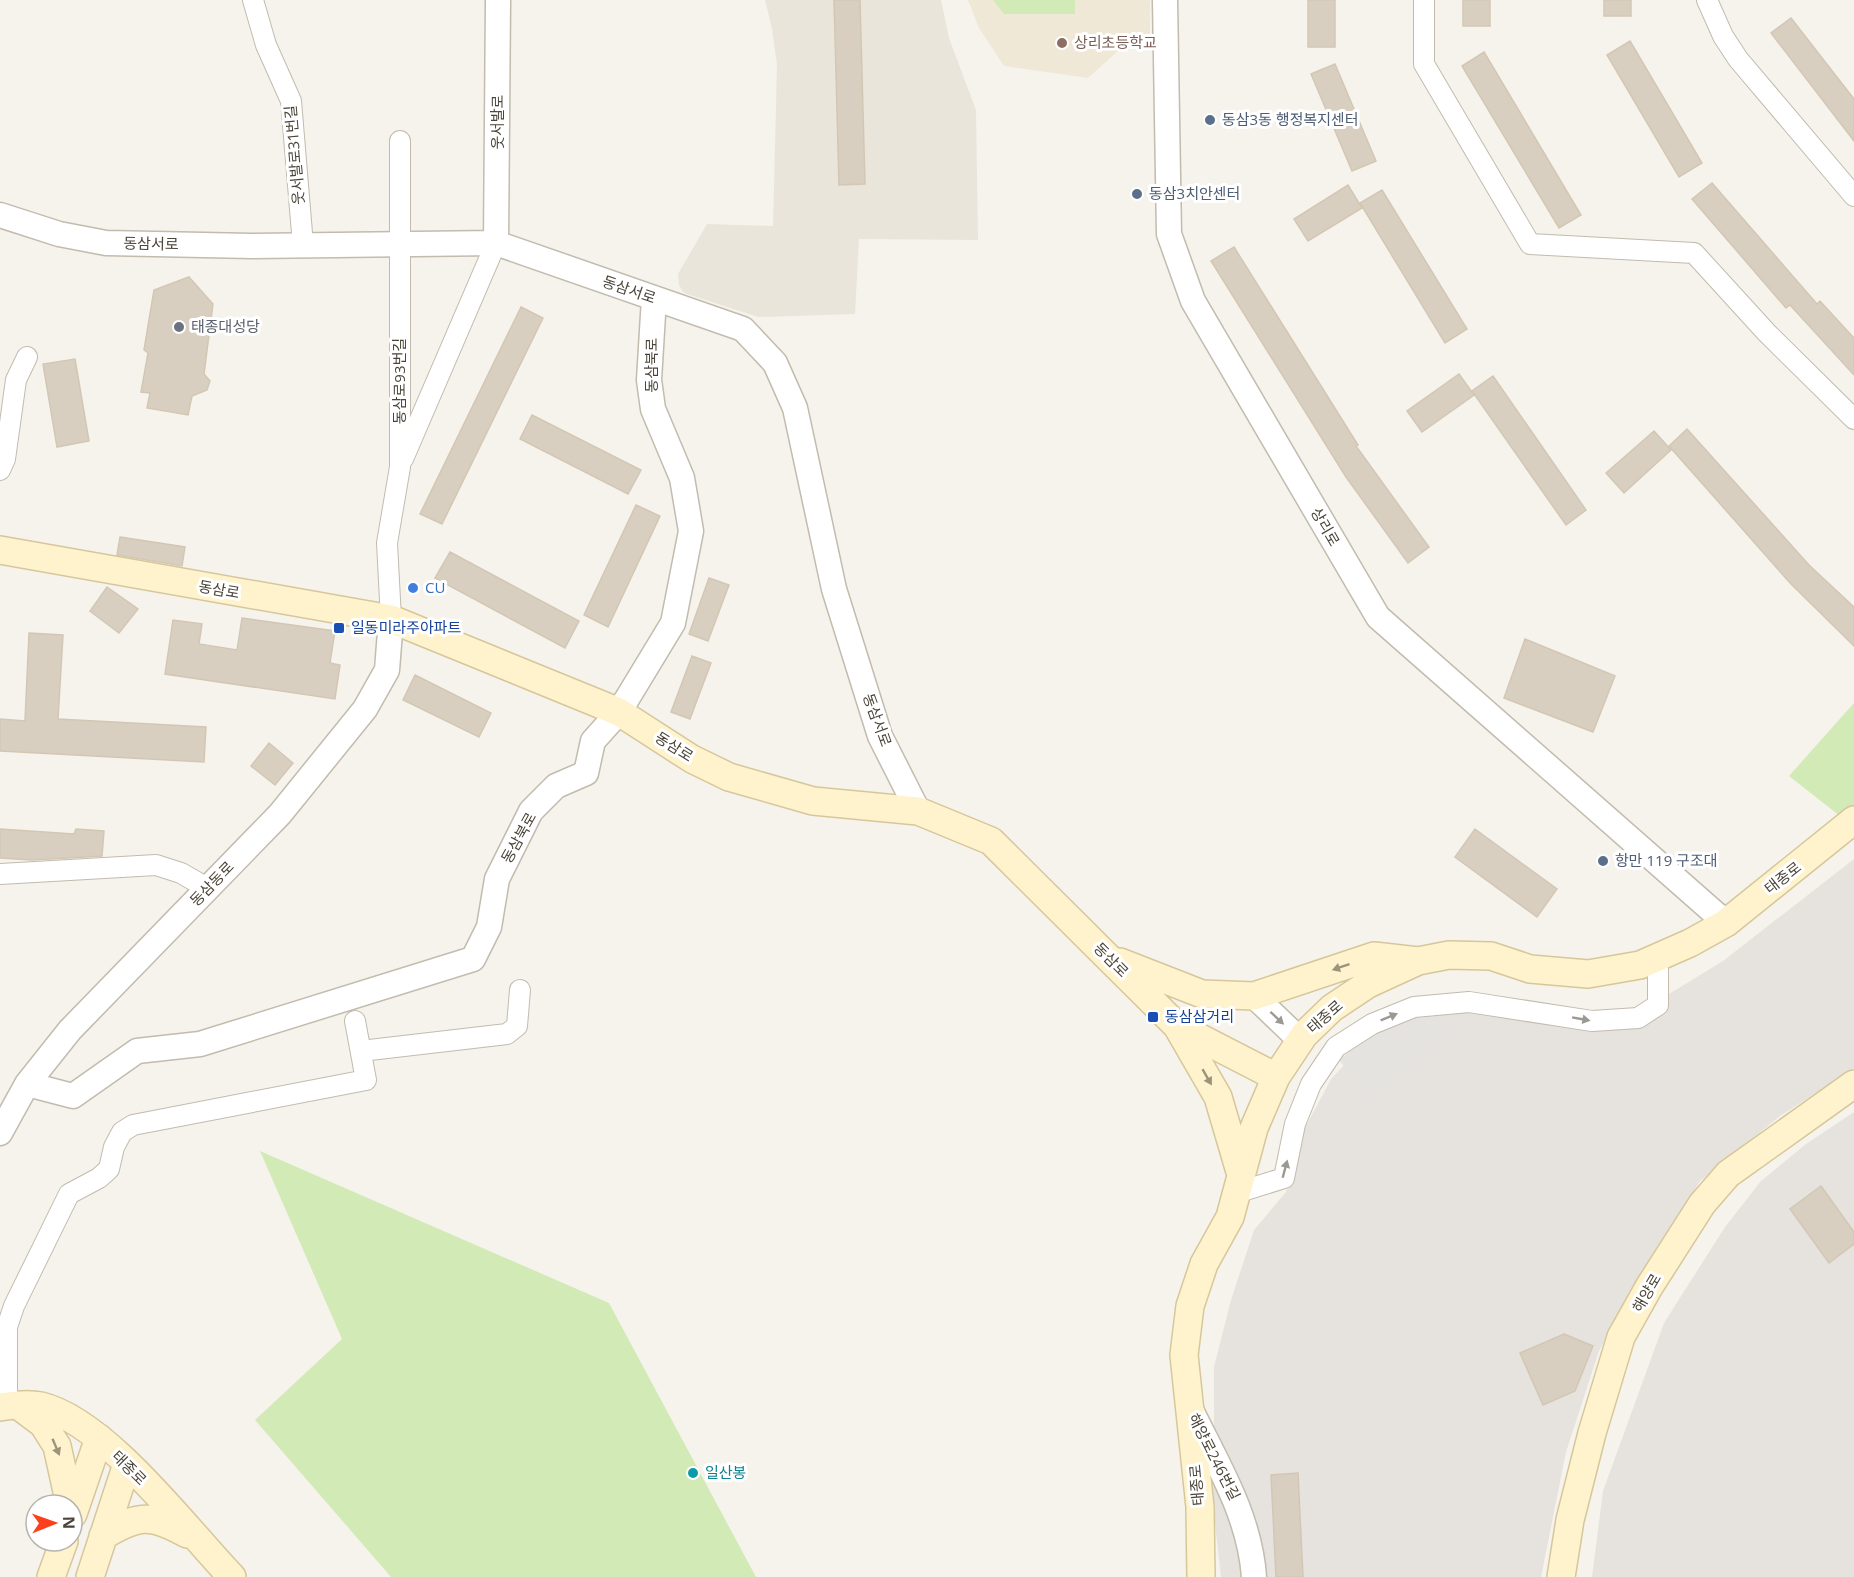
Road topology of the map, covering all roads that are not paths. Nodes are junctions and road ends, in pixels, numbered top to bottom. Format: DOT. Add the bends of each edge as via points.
graph roads {
  1 [pos="253,0"];
  2 [pos="498,0"];
  3 [pos="1165,0"];
  4 [pos="1424,0"];
  5 [pos="1707,0"];
  6 [pos="400,141"];
  7 [pos="1854,196"];
  8 [pos="0,215"];
  9 [pos="496,243"];
  10 [pos="400,244"];
  11 [pos="303,245"];
  12 [pos="654,298"];
  13 [pos="27,357"];
  14 [pos="8,378"];
  15 [pos="1854,419"];
  16 [pos="2,462"];
  17 [pos="400,467"];
  18 [pos="0,550"];
  19 [pos="391,619"];
  20 [pos="619,712"];
  21 [pos="918,811"];
  22 [pos="1854,820"];
  23 [pos="0,874"];
  24 [pos="207,888"];
  25 [pos="1726,923"];
  26 [pos="1658,957"];
  27 [pos="1109,958"];
  28 [pos="1418,961"];
  29 [pos="520,990"];
  30 [pos="1254,996"];
  31 [pos="355,1021"];
  32 [pos="1177,1026"];
  33 [pos="1300,1040"];
  34 [pos="361,1051"];
  35 [pos="1276,1077"];
  36 [pos="27,1084"];
  37 [pos="1854,1084"];
  38 [pos="0,1133"];
  39 [pos="1239,1184"];
  40 [pos="9,1406"];
  41 [pos="1189,1406"];
  42 [pos="99,1438"];
  43 [pos="127,1464"];
  44 [pos="67,1493"];
  45 [pos="80,1493"];
  46 [pos="1238,1505"];
  47 [pos="1200,1507"];
  48 [pos="103,1536"];
  49 [pos="194,1538"];
  50 [pos="60,1553"];
  51 [pos="51,1577"];
  52 [pos="90,1577"];
  53 [pos="232,1577"];
  54 [pos="1201,1577"];
  55 [pos="1254,1577"];
  56 [pos="1561,1577"];
  1 -- 11 [label="street, 웃서발로31번길" via="266,45 291,101"];
  2 -- 9 [label="street, 웃서발로"];
  3 -- 25 [label="street, 상리로" via="1169,234 1180,266 1199,311 1378,617"];
  4 -- 15 [label="street" via="1424,64 1530,244 1694,253"];
  5 -- 7 [label="street" via="1738,59"];
  6 -- 10 [label="street, 동삼로93번길"];
  8 -- 11 [label="street, 동삼서로" via="59,234 106,243"];
  9 -- 10 [label="street, 동삼서로"];
  9 -- 12 [label="street, 동삼서로"];
  9 -- 17 [label="street"];
  10 -- 11 [label="street, 동삼서로"];
  10 -- 17 [label="street, 동삼로93번길"];
  12 -- 20 [label="street, 동삼북로" via="649,380 653,409 682,478 691,531 673,623"];
  12 -- 21 [label="street, 동삼서로" via="743,329 775,363 795,408 834,589 880,736"];
  13 -- 14 [label="street"];
  14 -- 16 [label="street"];
  17 -- 19 [label="street, 동삼로93번길" via="387,543"];
  18 -- 19 [label="main road, 동삼로"];
  19 -- 20 [label="main road, 동삼로"];
  19 -- 24 [label="street, 동삼동로" via="387,670 365,709 280,814"];
  20 -- 21 [label="main road, 동삼로" via="692,759 729,777 813,801"];
  20 -- 36 [label="street, 동삼북로" via="593,741 586,773 556,786 531,812 497,879 489,927 473,959 200,1044 137,1051 73,1096"];
  21 -- 27 [label="main road, 동삼로" via="991,841"];
  22 -- 25 [label="main road, 태종로"];
  23 -- 24 [label="street" via="156,865 182,873"];
  24 -- 36 [label="street, 동삼동로" via="70,1030"];
  25 -- 26 [label="main road, 태종로"];
  26 -- 28 [label="main road, 태종로" via="1640,965 1588,974 1530,969 1491,956 1449,955"];
  39 -- 26 [label="street, one-way" via="1284,1178 1295,1124 1311,1084 1336,1047 1372,1024 1414,1007 1469,1002 1592,1021 1638,1018 1658,1005"];
  27 -- 30 [label="main road" via="1202,994"];
  27 -- 32 [label="main road, 동삼로"];
  28 -- 30 [label="main road, one-way" via="1374,956"];
  28 -- 33 [label="main road, 태종로" via="1368,984 1332,1008"];
  29 -- 34 [label="street" via="518,1026 507,1034"];
  30 -- 33 [label="street, one-way"];
  31 -- 34 [label="street"];
  32 -- 35 [label="main road, 동삼로"];
  32 -- 39 [label="main road, one-way" via="1218,1097"];
  33 -- 35 [label="main road, 태종로"];
  34 -- 40 [label="street" via="366,1080 133,1125 122,1132 109,1169 69,1194 14,1306 8,1327"];
  35 -- 39 [label="main road, 태종로" via="1254,1128"];
  36 -- 38 [label="street, 동삼동로"];
  37 -- 56 [label="main road, 해양로" via="1728,1174 1702,1204 1649,1287 1621,1337 1570,1520"];
  39 -- 41 [label="main road, 태종로" via="1230,1216 1204,1264 1190,1306 1184,1355"];
  40 -- 42 [label="main road, 태종로" via="41,1406 78,1422"];
  40 -- 44 [label="main road, one-way" via="43,1424 57,1446"];
  41 -- 46 [label="street, 해양로246번길"];
  41 -- 47 [label="main road, 태종로"];
  42 -- 43 [label="main road, 태종로"];
  42 -- 45 [label="main road"];
  43 -- 48 [label="main road"];
  43 -- 49 [label="main road, 태종로"];
  46 -- 47 [label="street"];
  46 -- 55 [label="street, 해양로246번길"];
  47 -- 54 [label="main road, 태종로"];
  48 -- 49 [label="main road" via="124,1523 147,1518 172,1525"];
  48 -- 52 [label="main road"];
  49 -- 53 [label="main road, 태종로"];
  50 -- 51 [label="main road"];
}
